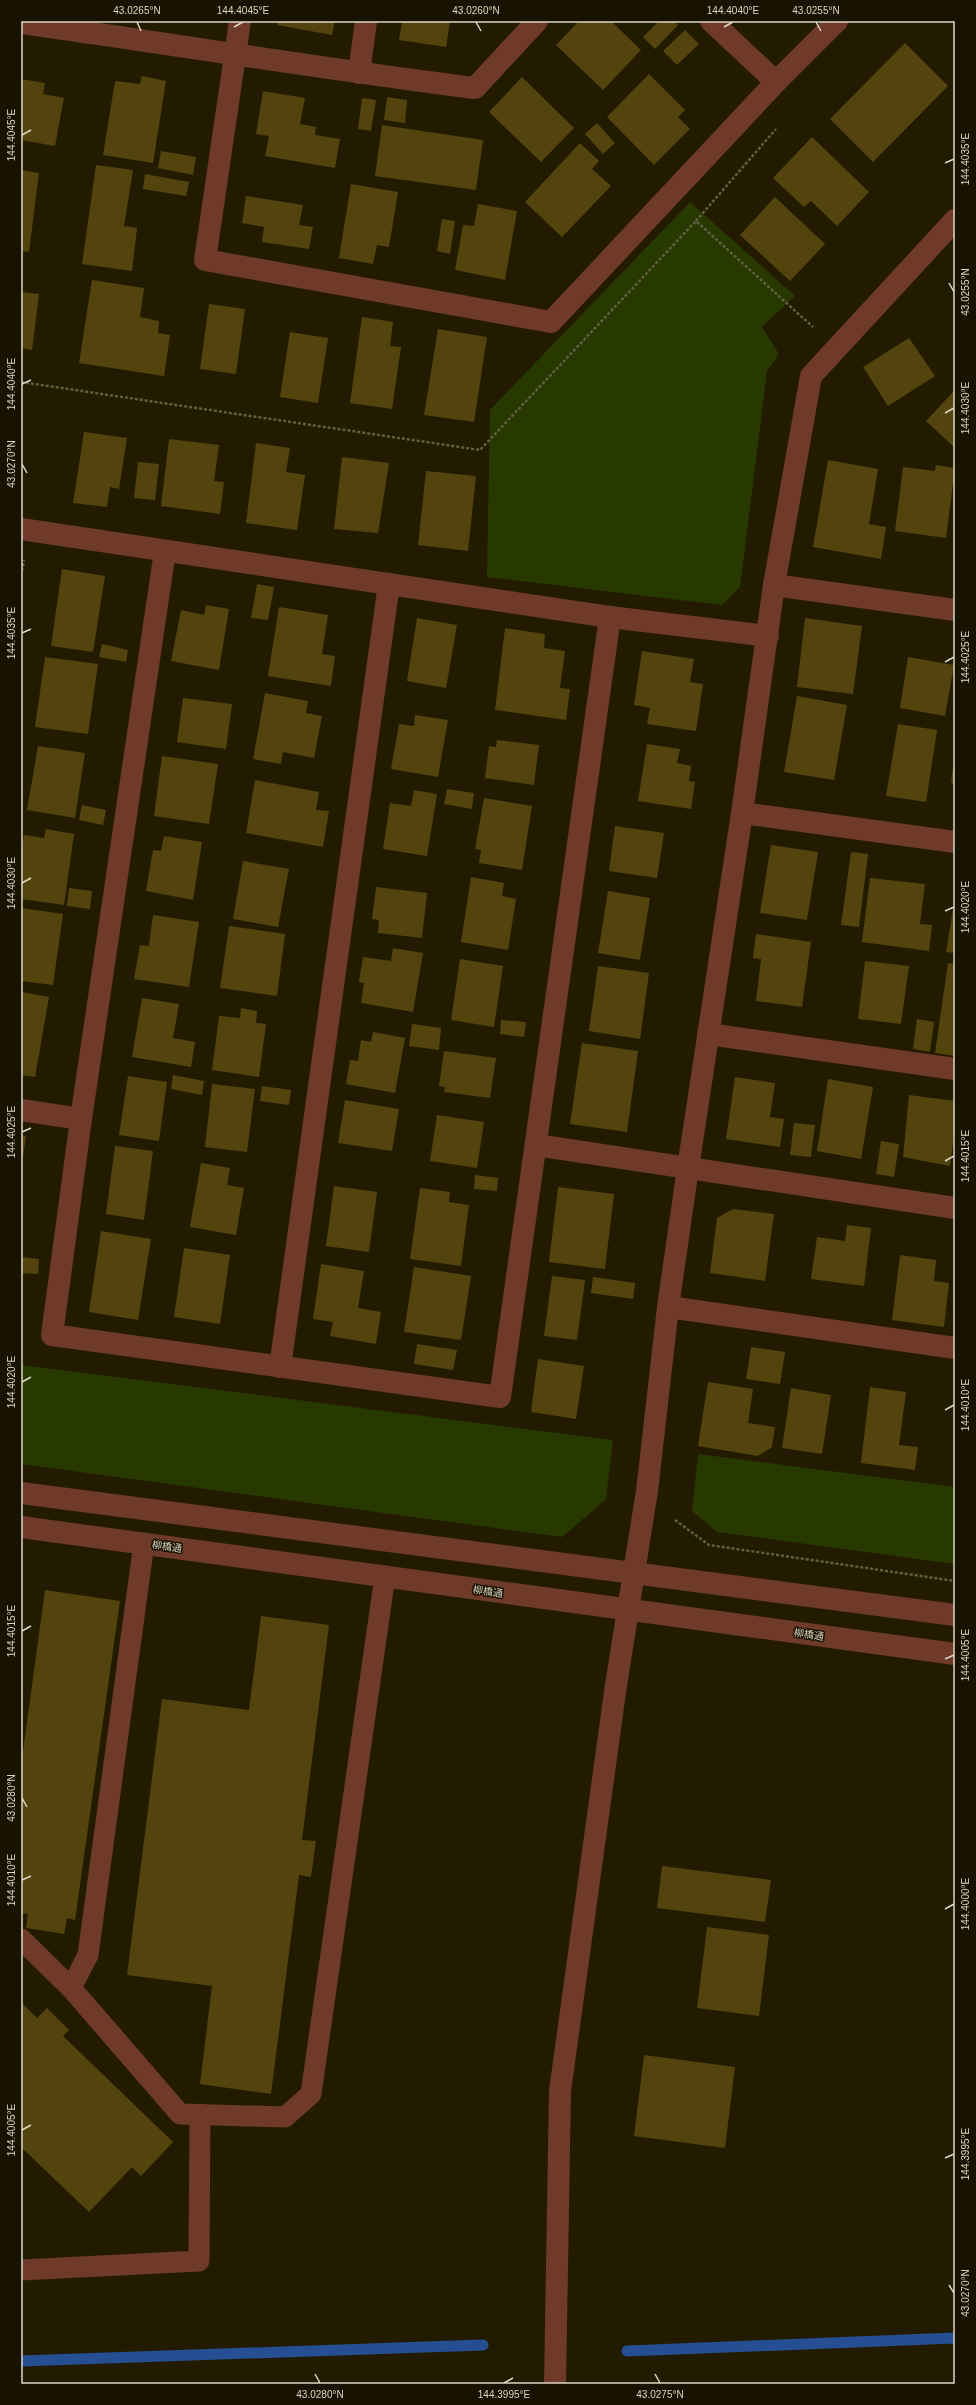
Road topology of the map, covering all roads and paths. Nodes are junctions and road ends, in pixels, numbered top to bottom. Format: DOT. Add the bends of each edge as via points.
graph roads {
  1 [pos="240,21"];
  2 [pos="366,21"];
  3 [pos="538,21"];
  4 [pos="711,21"];
  5 [pos="837,21"];
  6 [pos="21,22"];
  7 [pos="236,53"];
  8 [pos="358,74"];
  9 [pos="776,82"];
  10 [pos="952,230"];
  11 [pos="815,328"];
  12 [pos="21,382"];
  13 [pos="21,529"];
  14 [pos="165,551"];
  15 [pos="389,584"];
  16 [pos="774,584"];
  17 [pos="955,610"];
  18 [pos="610,617"];
  19 [pos="768,636"];
  20 [pos="742,813"];
  21 [pos="955,842"];
  22 [pos="708,1034"];
  23 [pos="955,1069"];
  24 [pos="21,1110"];
  25 [pos="81,1119"];
  26 [pos="536,1145"];
  27 [pos="688,1168"];
  28 [pos="955,1208"];
  29 [pos="668,1307"];
  30 [pos="955,1348"];
  31 [pos="280,1367"];
  32 [pos="21,1493"];
  33 [pos="675,1520"];
  34 [pos="21,1527"];
  35 [pos="144,1543"];
  36 [pos="634,1574"];
  37 [pos="385,1576"];
  38 [pos="955,1581"];
  39 [pos="628,1611"];
  40 [pos="955,1615"];
  41 [pos="955,1654"];
  42 [pos="21,1939"];
  43 [pos="71,1988"];
  44 [pos="200,2114"];
  45 [pos="21,2270"];
  46 [pos="555,2384"];
  1 -- 7 [label="street"];
  2 -- 8 [label="street"];
  3 -- 8 [label="street" via="476,88"];
  4 -- 9 [label="street"];
  5 -- 9 [label="street"];
  6 -- 7 [label="street"];
  7 -- 8 [label="street"];
  7 -- 9 [label="street" via="205,260 551,322"];
  10 -- 16 [label="street" via="811,376"];
  11 -- 12 [label="path" via="696,221 480,450"];
  13 -- 14 [label="street"];
  14 -- 15 [label="street"];
  14 -- 25 [label="street"];
  15 -- 18 [label="street"];
  15 -- 31 [label="street"];
  16 -- 17 [label="street"];
  16 -- 19 [label="street"];
  18 -- 19 [label="street"];
  18 -- 26 [label="street"];
  19 -- 20 [label="street"];
  20 -- 21 [label="street"];
  20 -- 22 [label="street"];
  22 -- 23 [label="street"];
  22 -- 27 [label="street"];
  24 -- 25 [label="street"];
  25 -- 31 [label="street" via="52,1335"];
  26 -- 27 [label="street"];
  26 -- 31 [label="street" via="500,1397"];
  27 -- 28 [label="street"];
  27 -- 29 [label="street"];
  29 -- 30 [label="street"];
  29 -- 36 [label="street" via="647,1491"];
  32 -- 36 [label="street"];
  33 -- 38 [label="path" via="709,1545"];
  34 -- 35 [label="street, 柳橋通"];
  35 -- 37 [label="street, 柳橋通"];
  35 -- 43 [label="lane" via="88,1955"];
  36 -- 39 [label="street"];
  36 -- 40 [label="street"];
  37 -- 39 [label="street, 柳橋通"];
  37 -- 44 [label="lane" via="311,2094 285,2117"];
  39 -- 41 [label="street, 柳橋通"];
  39 -- 46 [label="street" via="560,2091"];
  42 -- 43 [label="lane"];
  43 -- 44 [label="lane" via="180,2114"];
  44 -- 45 [label="lane" via="199,2261"];
}
